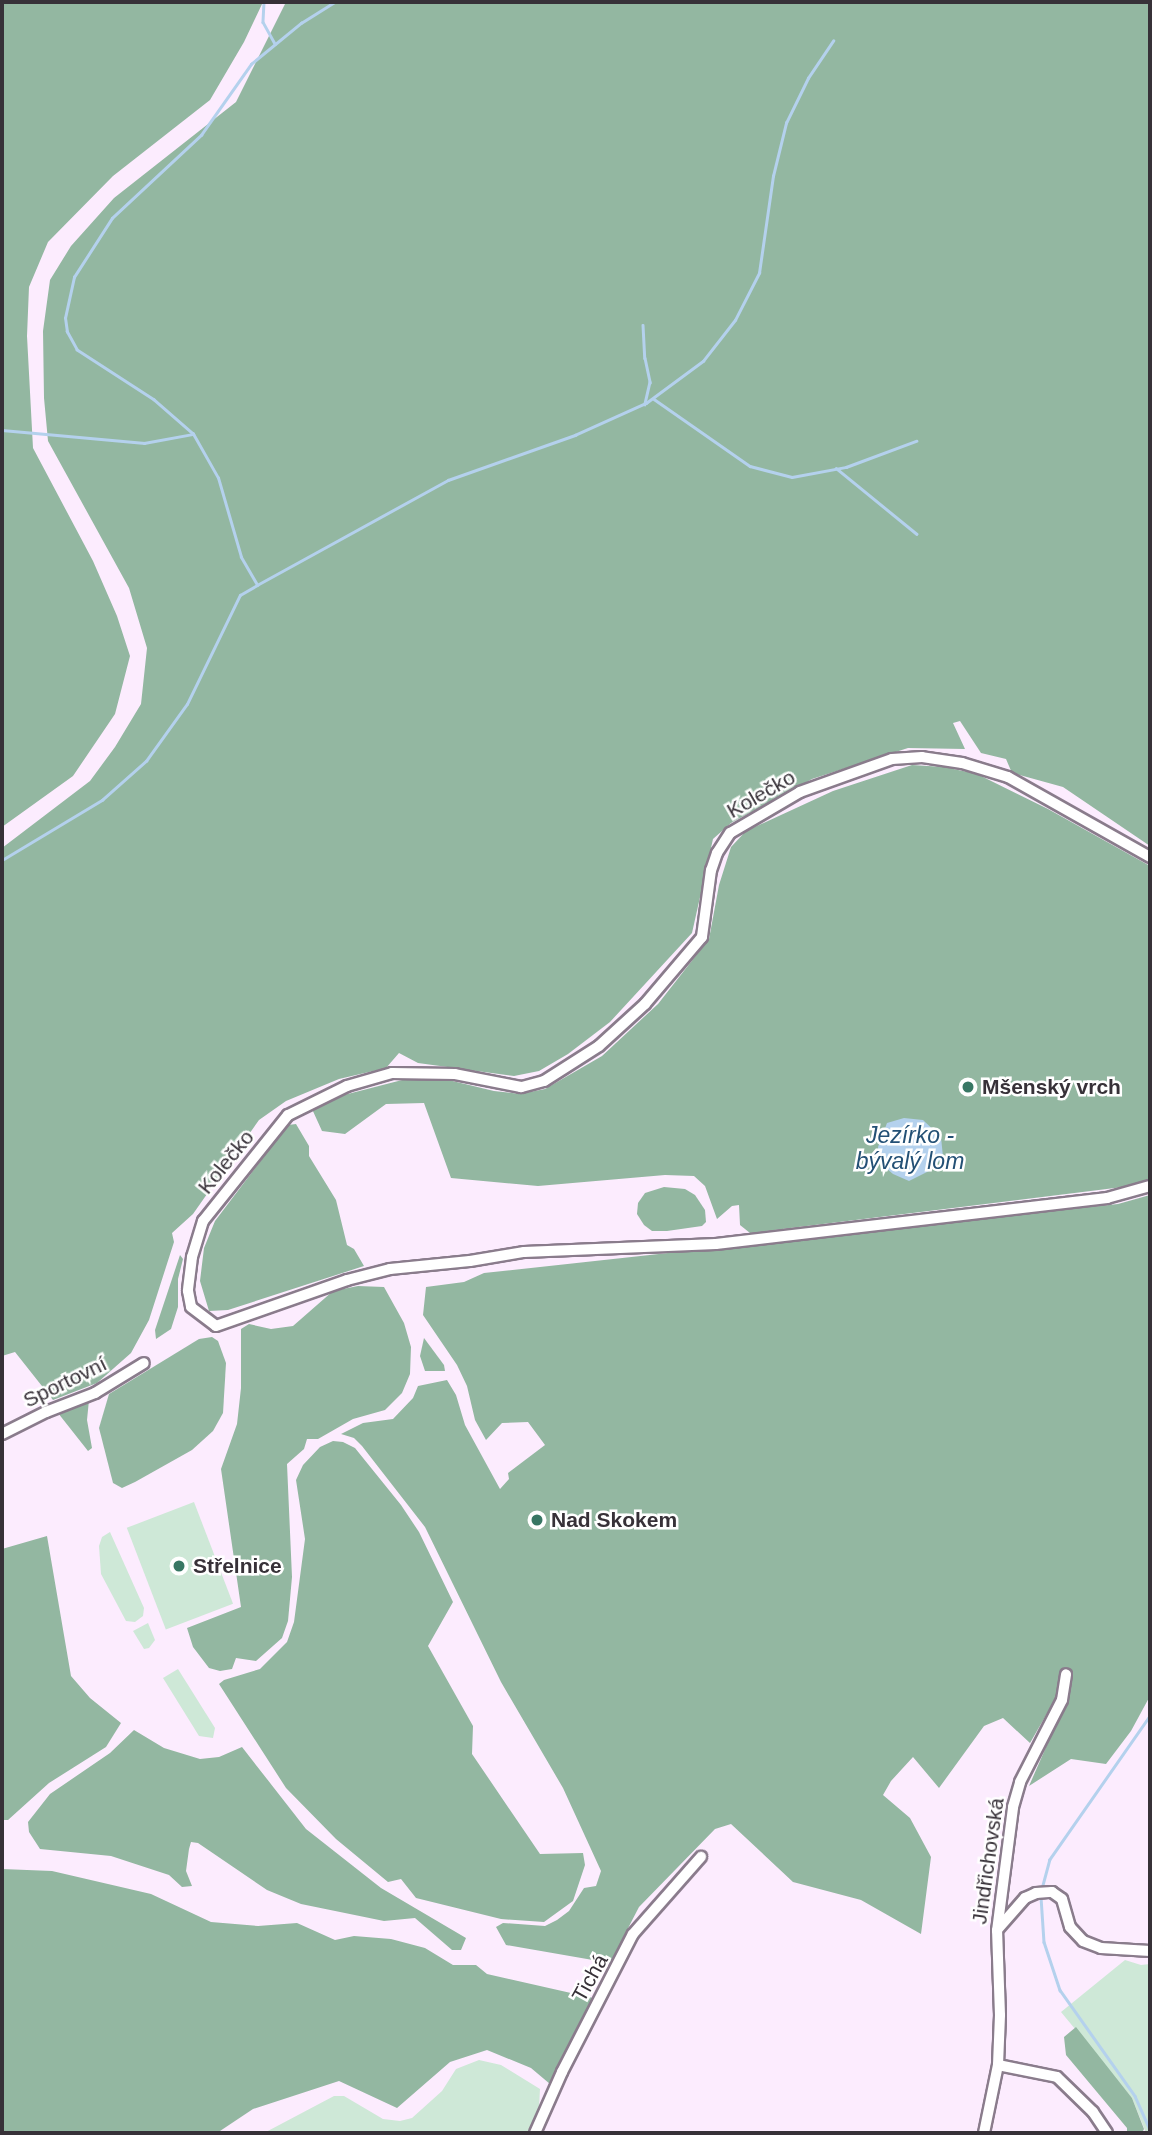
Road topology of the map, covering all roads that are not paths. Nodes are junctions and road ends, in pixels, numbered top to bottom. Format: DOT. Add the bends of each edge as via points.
graph roads {
  1 [pos="1150,857"];
  2 [pos="1150,1186"];
  3 [pos="144,1363"];
  4 [pos="2,1434"];
  5 [pos="1066,1674"];
  6 [pos="701,1857"];
  7 [pos="997,1931"];
  8 [pos="1150,1951"];
  9 [pos="998,2065"];
  10 [pos="535,2133"];
  11 [pos="984,2133"];
  12 [pos="1107,2133"];
  1 -- 2 [label="street, Kolečko" via="1008,777 962,763 922,757 892,759 800,792 730,833 712,870 702,937 645,1003 599,1046 544,1081 521,1087 455,1074 391,1073 347,1086 288,1115 203,1221 188,1291 191,1307 216,1326 390,1269 524,1252 716,1244 1107,1198"];
  3 -- 4 [label="street, Sportovní" via="95,1393"];
  5 -- 7 [label="street, Jindřichovská" via="1062,1700 1020,1782 1013,1807"];
  6 -- 10 [label="street, Tichá" via="633,1934"];
  7 -- 8 [label="street" via="1026,1898 1036,1892 1052,1892 1062,1899 1070,1927 1083,1941 1101,1948"];
  7 -- 9 [label="street, Jindřichovská"];
  9 -- 11 [label="street, Jindřichovská"];
  9 -- 12 [label="street" via="1057,2077 1093,2112"];
}
